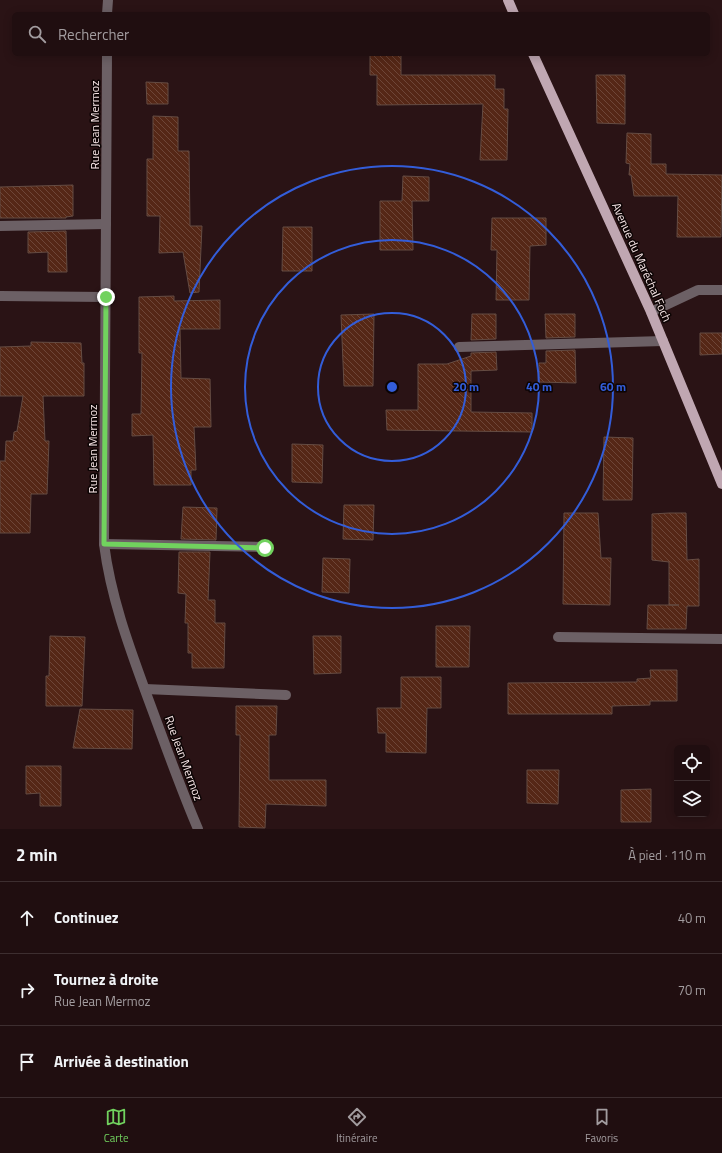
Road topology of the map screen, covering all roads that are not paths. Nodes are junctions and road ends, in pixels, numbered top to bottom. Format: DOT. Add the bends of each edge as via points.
graph roads {
  1 [pos="108,0"];
  2 [pos="508,0"];
  3 [pos="107,12"];
  4 [pos="513,12"];
  5 [pos="107,56"];
  6 [pos="533,56"];
  7 [pos="106,224"];
  8 [pos="0,226"];
  9 [pos="722,290"];
  10 [pos="0,296"];
  11 [pos="106,297"];
  12 [pos="651,312"];
  13 [pos="663,341"];
  14 [pos="459,347"];
  15 [pos="722,484"];
  16 [pos="104,544"];
  17 [pos="265,548"];
  18 [pos="558,637"];
  19 [pos="722,639"];
  20 [pos="145,689"];
  21 [pos="286,695"];
  22 [pos="198,829"];
  1 -- 3 [label="street"];
  2 -- 4 [label="main road"];
  5 -- 7 [label="street, Rue Jean Mermoz"];
  6 -- 12 [label="main road, Avenue du Maréchal Foch"];
  7 -- 8 [label="street"];
  7 -- 11 [label="street, Rue Jean Mermoz"];
  9 -- 12 [label="street" via="698,290"];
  10 -- 11 [label="street"];
  11 -- 16 [label="street, Rue Jean Mermoz"];
  12 -- 13 [label="main road, Avenue du Maréchal Foch"];
  13 -- 14 [label="street"];
  13 -- 15 [label="main road, Avenue du Maréchal Foch"];
  16 -- 17 [label="street"];
  16 -- 20 [label="street, Rue Jean Mermoz" via="114,598 125,637"];
  18 -- 19 [label="street"];
  20 -- 21 [label="street"];
  20 -- 22 [label="street, Rue Jean Mermoz"];
}
